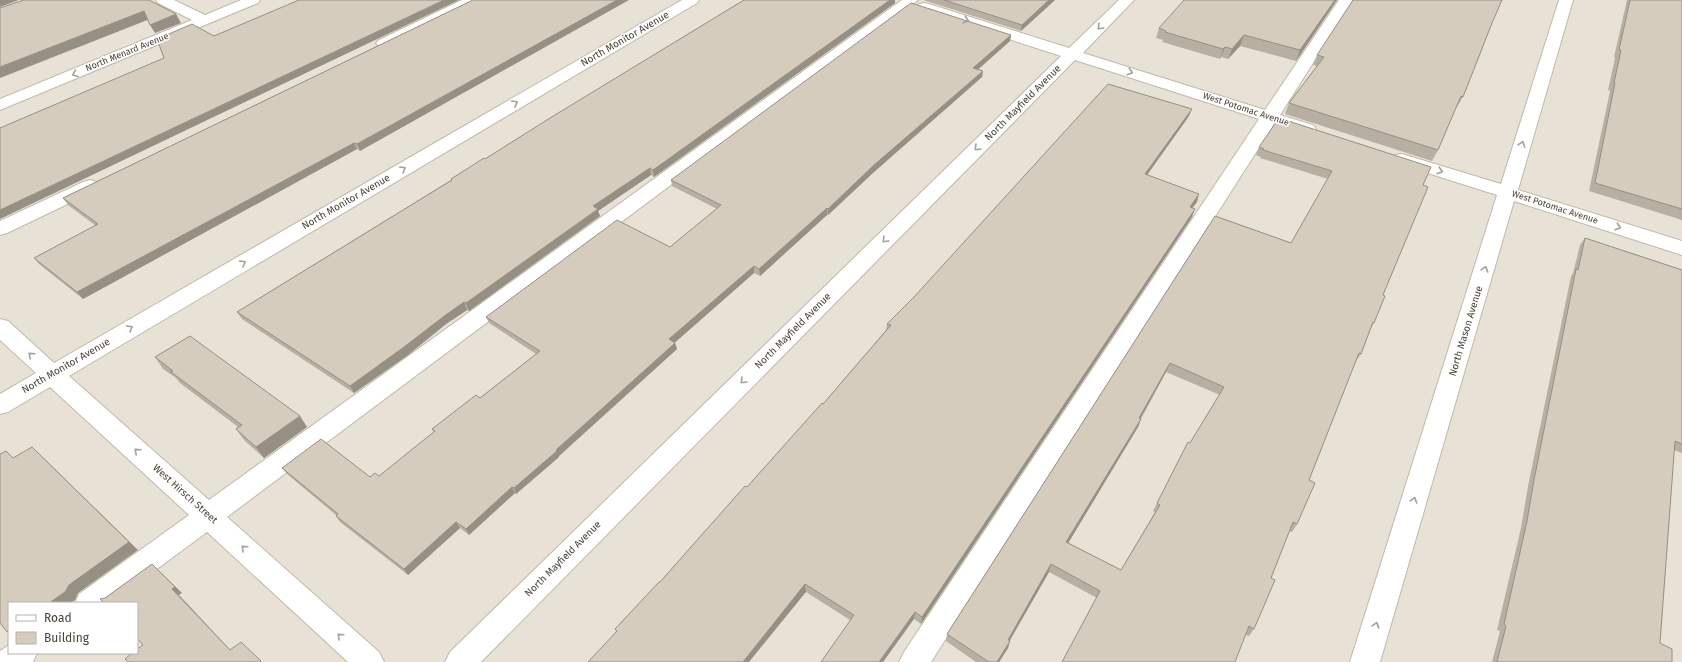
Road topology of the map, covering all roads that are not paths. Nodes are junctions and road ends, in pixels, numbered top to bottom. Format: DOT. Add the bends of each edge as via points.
graph roads {
  1 [pos="253,0"];
  2 [pos="473,0"];
  3 [pos="692,0"];
  4 [pos="1127,0"];
  5 [pos="1346,0"];
  6 [pos="1566,0"];
  7 [pos="907,1"];
  8 [pos="173,2"];
  9 [pos="204,20"];
  10 [pos="372,49"];
  11 [pos="1072,54"];
  12 [pos="0,105"];
  13 [pos="1270,117"];
  14 [pos="1322,134"];
  15 [pos="1389,155"];
  16 [pos="108,177"];
  17 [pos="1508,192"];
  18 [pos="0,229"];
  19 [pos="1682,248"];
  20 [pos="0,327"];
  21 [pos="53,374"];
  22 [pos="0,405"];
  23 [pos="208,516"];
  24 [pos="91,602"];
  25 [pos="21,654"];
  26 [pos="10,662"];
  27 [pos="369,662"];
  28 [pos="460,662"];
  29 [pos="914,662"];
  30 [pos="1365,662"];
  1 -- 9 [label="street, North Menard Avenue"];
  2 -- 10 [label="street"];
  21 -- 3 [label="street, North Monitor Avenue, one-way"];
  4 -- 11 [label="street, North Mayfield Avenue, one-way"];
  5 -- 13 [label="street"];
  17 -- 6 [label="street, North Mason Avenue, one-way"];
  7 -- 11 [label="street, West Potomac Avenue, one-way"];
  7 -- 23 [label="street"];
  8 -- 9 [label="street"];
  9 -- 12 [label="street, North Menard Avenue, one-way"];
  11 -- 13 [label="street, West Potomac Avenue, one-way"];
  11 -- 28 [label="street, North Mayfield Avenue, one-way"];
  13 -- 14 [label="street, West Potomac Avenue"];
  13 -- 29 [label="street"];
  15 -- 17 [label="street, West Potomac Avenue, one-way"];
  16 -- 18 [label="street"];
  17 -- 19 [label="street, West Potomac Avenue, one-way"];
  30 -- 17 [label="street, North Mason Avenue, one-way"];
  21 -- 20 [label="street, West Hirsch Street, one-way"];
  21 -- 22 [label="street, North Monitor Avenue"];
  23 -- 21 [label="street, West Hirsch Street, one-way"];
  23 -- 24 [label="street"];
  27 -- 23 [label="street, West Hirsch Street, one-way"];
  25 -- 26 [label="street"];
}
